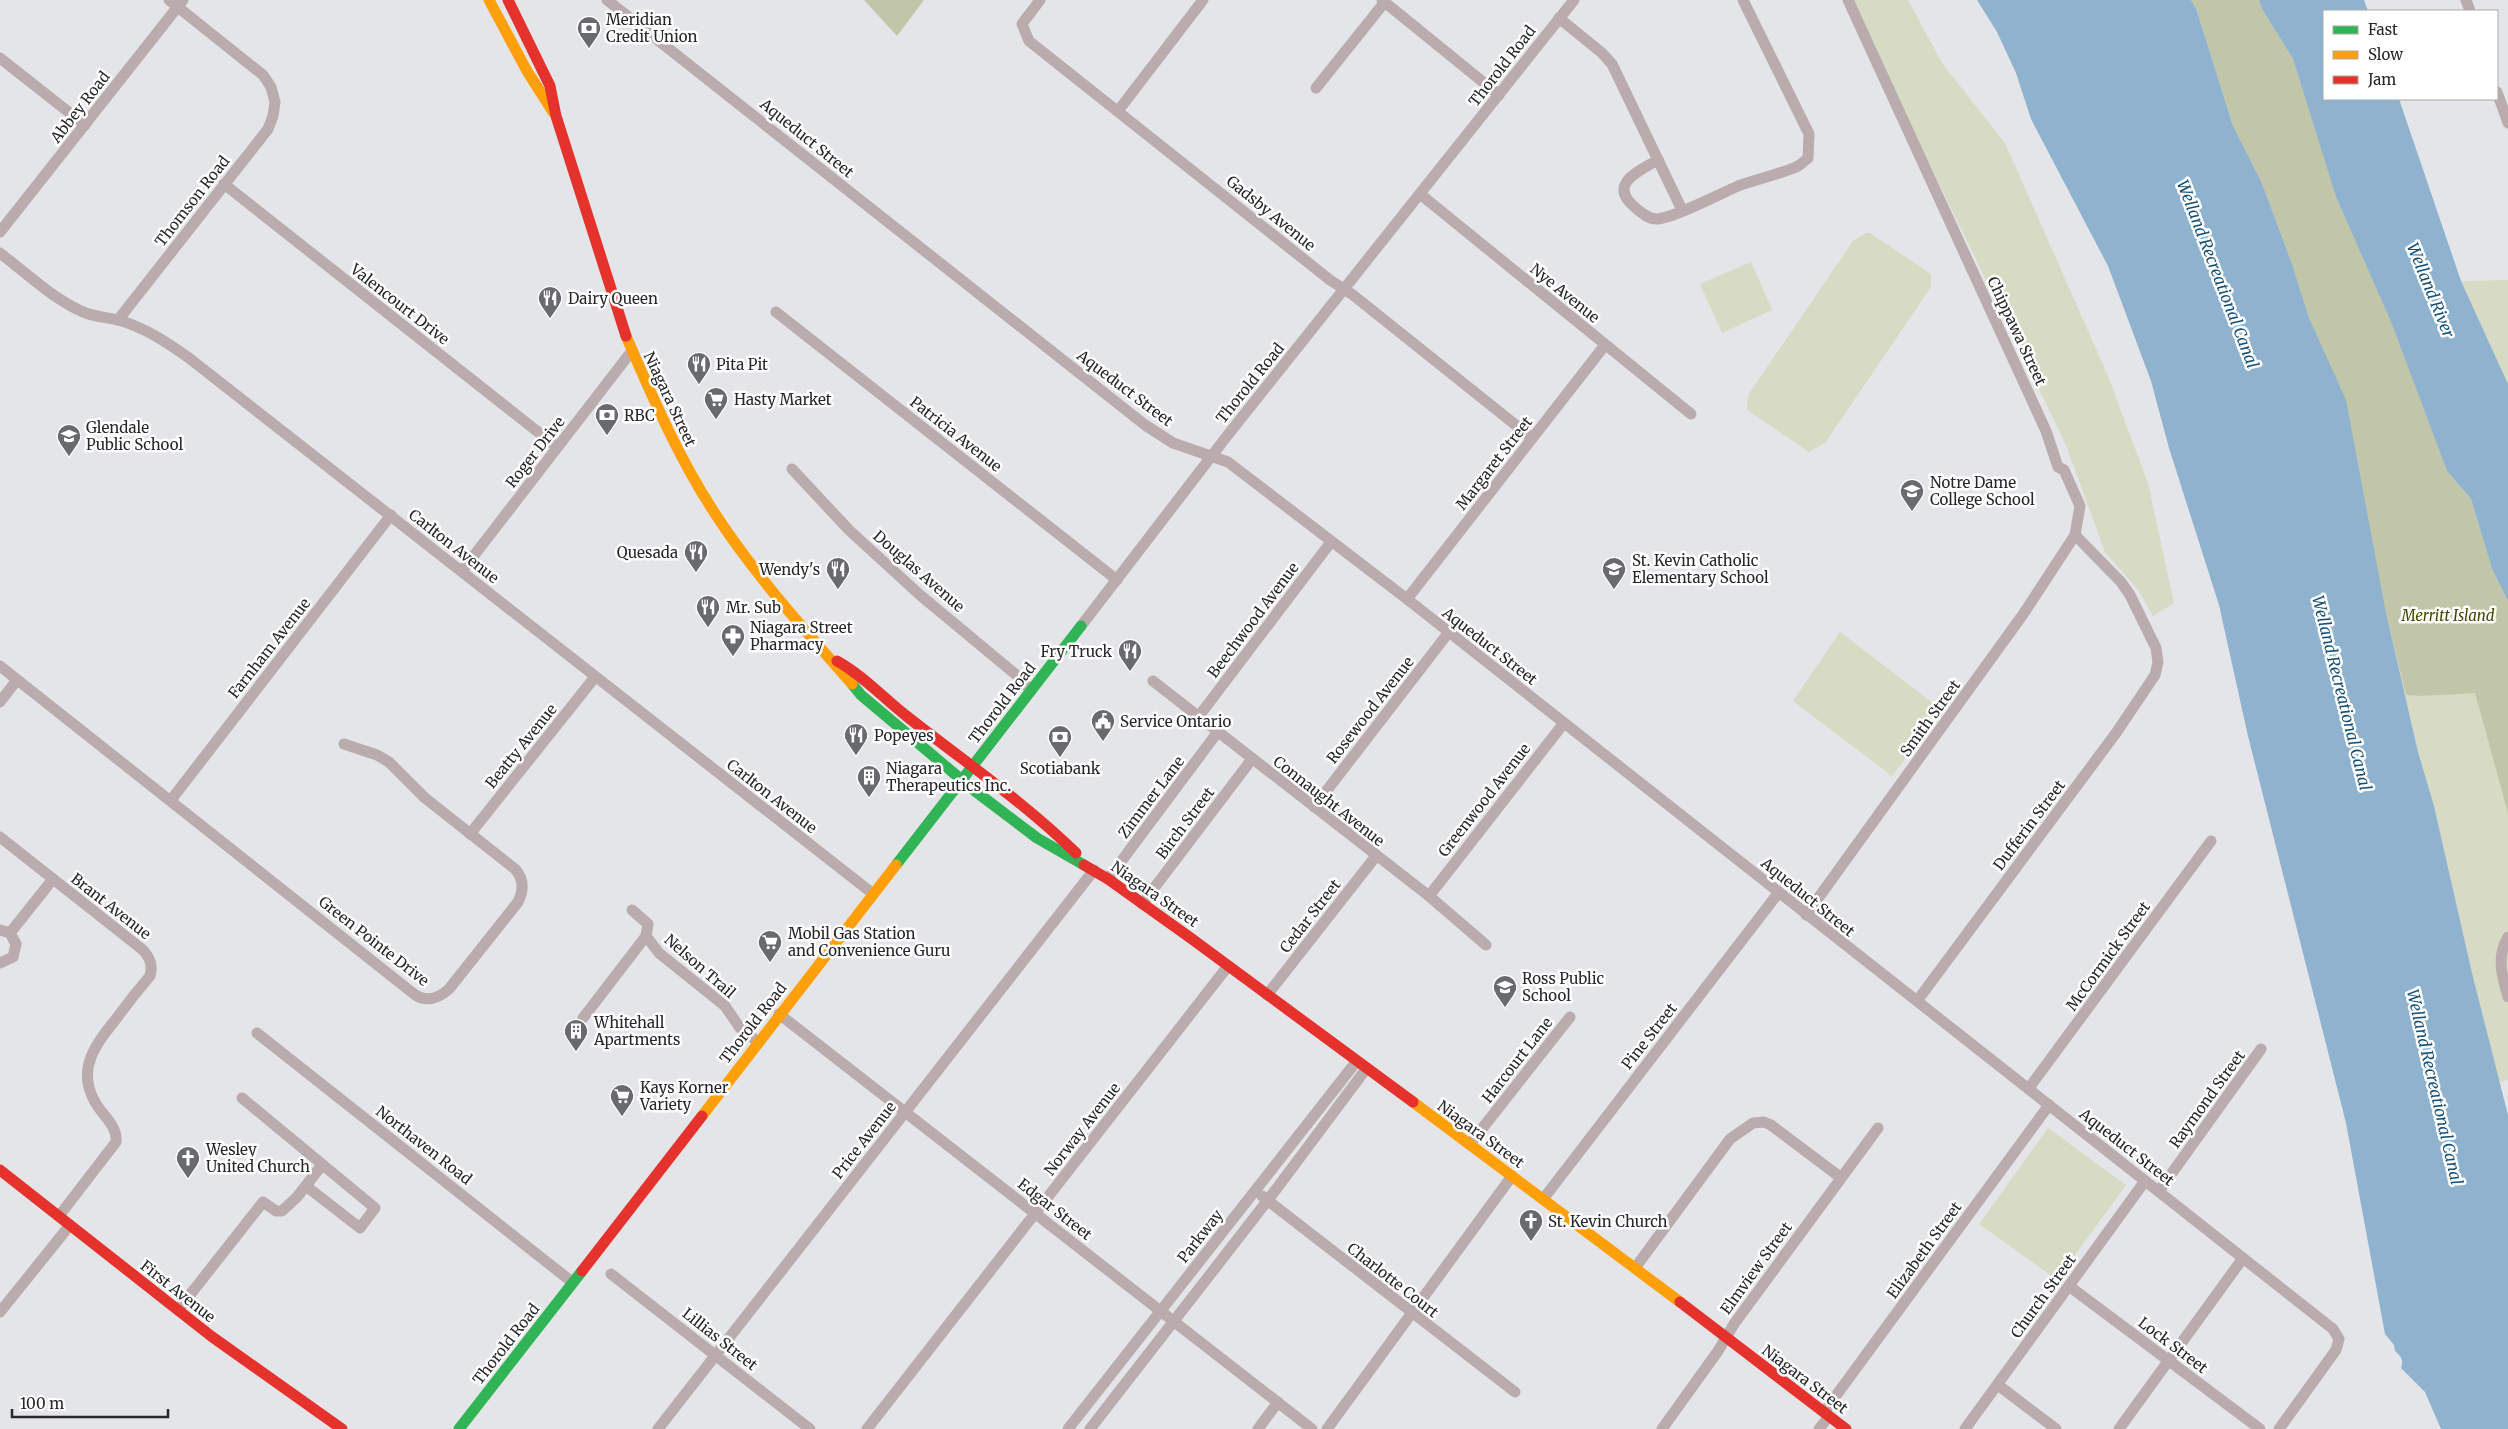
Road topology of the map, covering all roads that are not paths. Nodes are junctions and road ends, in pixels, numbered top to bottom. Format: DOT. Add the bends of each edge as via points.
graph roads {
  1 [pos="489,0"];
  2 [pos="508,0"];
  3 [pos="607,0"];
  4 [pos="1040,0"];
  5 [pos="1203,0"];
  6 [pos="1574,0"];
  7 [pos="1743,0"];
  8 [pos="1848,0"];
  9 [pos="176,2"];
  10 [pos="1383,2"];
  11 [pos="1559,18"];
  12 [pos="0,58"];
  13 [pos="1316,88"];
  14 [pos="2498,94"];
  15 [pos="1498,95"];
  16 [pos="2506,110"];
  17 [pos="1118,111"];
  18 [pos="556,116"];
  19 [pos="2508,123"];
  20 [pos="85,125"];
  21 [pos="1658,160"];
  22 [pos="224,184"];
  23 [pos="1420,194"];
  24 [pos="1682,210"];
  25 [pos="0,232"];
  26 [pos="0,253"];
  27 [pos="1344,289"];
  28 [pos="776,312"];
  29 [pos="118,320"];
  30 [pos="1605,346"];
  31 [pos="631,352"];
  32 [pos="1691,414"];
  33 [pos="1532,438"];
  34 [pos="557,447"];
  35 [pos="1211,457"];
  36 [pos="792,469"];
  37 [pos="391,515"];
  38 [pos="2075,535"];
  39 [pos="1331,542"];
  40 [pos="462,571"];
  41 [pos="1117,580"];
  42 [pos="1407,599"];
  43 [pos="1081,626"];
  44 [pos="1449,632"];
  45 [pos="829,656"];
  46 [pos="0,666"];
  47 [pos="595,677"];
  48 [pos="17,680"];
  49 [pos="1153,681"];
  50 [pos="1031,691"];
  51 [pos="0,702"];
  52 [pos="1199,716"];
  53 [pos="1564,723"];
  54 [pos="1218,733"];
  55 [pos="344,744"];
  56 [pos="1252,759"];
  57 [pos="971,767"];
  58 [pos="961,780"];
  59 [pos="171,800"];
  60 [pos="1314,807"];
  61 [pos="470,834"];
  62 [pos="0,837"];
  63 [pos="2210,841"];
  64 [pos="1376,856"];
  65 [pos="1094,870"];
  66 [pos="53,879"];
  67 [pos="1108,879"];
  68 [pos="1779,892"];
  69 [pos="872,893"];
  70 [pos="1429,896"];
  71 [pos="1142,904"];
  72 [pos="632,910"];
  73 [pos="1806,915"];
  74 [pos="5,932"];
  75 [pos="646,936"];
  76 [pos="2508,937"];
  77 [pos="1486,945"];
  78 [pos="0,963"];
  79 [pos="1228,966"];
  80 [pos="1267,995"];
  81 [pos="2508,997"];
  82 [pos="1917,1001"];
  83 [pos="779,1014"];
  84 [pos="1570,1017"];
  85 [pos="583,1018"];
  86 [pos="257,1033"];
  87 [pos="758,1042"];
  88 [pos="2261,1049"];
  89 [pos="1356,1062"];
  90 [pos="1366,1069"];
  91 [pos="2029,1088"];
  92 [pos="242,1098"];
  93 [pos="2049,1105"];
  94 [pos="905,1112"];
  95 [pos="1878,1128"];
  96 [pos="1470,1144"];
  97 [pos="322,1165"];
  98 [pos="0,1170"];
  99 [pos="1512,1176"];
  100 [pos="1840,1177"];
  101 [pos="2144,1181"];
  102 [pos="306,1186"];
  103 [pos="1255,1190"];
  104 [pos="2159,1191"];
  105 [pos="1544,1198"];
  106 [pos="1268,1200"];
  107 [pos="1035,1213"];
  108 [pos="59,1216"];
  109 [pos="70,1225"];
  110 [pos="2244,1258"];
  111 [pos="1635,1268"];
  112 [pos="611,1274"];
  113 [pos="572,1282"];
  114 [pos="2069,1286"];
  115 [pos="178,1310"];
  116 [pos="1160,1311"];
  117 [pos="0,1312"];
  118 [pos="1411,1313"];
  119 [pos="1173,1321"];
  120 [pos="1726,1337"];
  121 [pos="716,1355"];
  122 [pos="2169,1361"];
  123 [pos="1998,1385"];
  124 [pos="1515,1392"];
  125 [pos="1278,1402"];
  126 [pos="1827,1414"];
  127 [pos="1073,1427"];
  128 [pos="342,1429"];
  129 [pos="459,1429"];
  130 [pos="658,1429"];
  131 [pos="810,1429"];
  132 [pos="867,1429"];
  133 [pos="1090,1429"];
  134 [pos="1258,1429"];
  135 [pos="1312,1429"];
  136 [pos="1327,1429"];
  137 [pos="1662,1429"];
  138 [pos="1819,1429"];
  139 [pos="1846,1429"];
  140 [pos="1965,1429"];
  141 [pos="2056,1429"];
  142 [pos="2119,1429"];
  143 [pos="2260,1429"];
  144 [pos="2279,1429"];
  1 -- 18 [label="main road, Niagara Street" via="537,91"];
  2 -- 18 [label="main road, Niagara Street" via="550,86"];
  3 -- 35 [label="street, Aqueduct Street" via="1145,425 1173,443"];
  4 -- 17 [label="street, Gadsby Avenue" via="1022,24 1028,41"];
  5 -- 17 [label="street"];
  6 -- 11 [label="street, Thorold Road"];
  7 -- 24 [label="street" via="1809,134 1808,158 1799,166"];
  8 -- 38 [label="street, Chippawa Street" via="2046,431 2058,467 2064,470 2069,480 2080,506"];
  9 -- 20 [label="street, Abbey Road"];
  9 -- 22 [label="street, Thomson Road" via="264,75 274,94 273,116 268,129"];
  10 -- 13 [label="street"];
  10 -- 15 [label="street"];
  11 -- 15 [label="street, Thorold Road"];
  11 -- 21 [label="street" via="1612,64"];
  12 -- 20 [label="street"];
  14 -- 16 [label="street"];
  15 -- 23 [label="street, Thorold Road"];
  16 -- 19 [label="street"];
  17 -- 27 [label="street, Gadsby Avenue"];
  18 -- 31 [label="main road, Niagara Street"];
  20 -- 25 [label="street, Abbey Road"];
  21 -- 24 [label="street"];
  21 -- 24 [label="street" via="1628,179 1624,194 1630,204 1654,219"];
  22 -- 29 [label="street, Thomson Road"];
  22 -- 34 [label="street, Valencourt Drive"];
  23 -- 27 [label="street, Thorold Road"];
  23 -- 30 [label="street, Nye Avenue"];
  26 -- 29 [label="street, Carlton Avenue" via="69,305 92,316"];
  27 -- 33 [label="street, Gadsby Avenue"];
  27 -- 35 [label="street, Thorold Road"];
  28 -- 41 [label="street, Patricia Avenue"];
  29 -- 37 [label="street, Carlton Avenue" via="157,337 189,358"];
  30 -- 32 [label="street, Nye Avenue"];
  30 -- 33 [label="street, Margaret Street"];
  31 -- 34 [label="street, Roger Drive"];
  31 -- 45 [label="main road, Niagara Street" via="670,436 714,512 761,579"];
  33 -- 42 [label="street, Margaret Street"];
  34 -- 40 [label="street, Roger Drive"];
  35 -- 39 [label="street, Aqueduct Street" via="1228,462"];
  35 -- 41 [label="street, Thorold Road"];
  36 -- 50 [label="street, Douglas Avenue" via="849,530"];
  37 -- 40 [label="street, Carlton Avenue"];
  37 -- 59 [label="street, Farnham Avenue"];
  38 -- 73 [label="street, Smith Street" via="2024,613"];
  38 -- 82 [label="street, Dufferin Street" via="2130,595 2156,648 2158,662 2152,682"];
  39 -- 42 [label="street, Aqueduct Street"];
  39 -- 52 [label="street, Beechwood Avenue"];
  40 -- 47 [label="street, Carlton Avenue"];
  41 -- 43 [label="street, Thorold Road"];
  42 -- 44 [label="street, Aqueduct Street"];
  43 -- 50 [label="main road, Thorold Road"];
  44 -- 53 [label="street, Aqueduct Street"];
  44 -- 60 [label="street, Rosewood Avenue"];
  45 -- 57 [label="main road, Niagara Street" via="857,672 892,705"];
  45 -- 58 [label="main road, Niagara Street" via="861,695"];
  46 -- 48 [label="street, Green Pointe Drive"];
  47 -- 61 [label="street, Beatty Avenue"];
  47 -- 69 [label="street, Carlton Avenue"];
  48 -- 51 [label="street"];
  48 -- 59 [label="street, Green Pointe Drive"];
  49 -- 52 [label="street, Connaught Avenue"];
  50 -- 57 [label="main road, Thorold Road"];
  52 -- 54 [label="street, Connaught Avenue"];
  53 -- 68 [label="street, Aqueduct Street"];
  53 -- 70 [label="street, Greenwood Avenue"];
  54 -- 56 [label="street, Connaught Avenue"];
  54 -- 67 [label="street, Zimmer Lane"];
  55 -- 61 [label="street, Green Pointe Drive" via="389,762 425,798"];
  56 -- 60 [label="street, Connaught Avenue"];
  56 -- 71 [label="street, Birch Street"];
  57 -- 58 [label="main road, Thorold Road"];
  57 -- 65 [label="main road, Niagara Street" via="1047,825"];
  58 -- 65 [label="main road, Niagara Street" via="1037,838"];
  58 -- 69 [label="main road, Thorold Road"];
  59 -- 61 [label="street, Green Pointe Drive" via="414,994 426,999 449,989 522,893 521,879 515,869"];
  60 -- 64 [label="street, Connaught Avenue"];
  62 -- 66 [label="street, Brant Avenue"];
  63 -- 91 [label="street, McCormick Street"];
  64 -- 70 [label="street, Connaught Avenue"];
  64 -- 80 [label="street, Cedar Street"];
  65 -- 67 [label="main road, Niagara Street"];
  65 -- 94 [label="street, Price Avenue"];
  66 -- 74 [label="street"];
  66 -- 108 [label="street, Brant Avenue" via="143,950 152,967 150,976 95,1046 88,1062 88,1088 115,1132 116,1142"];
  67 -- 71 [label="main road, Niagara Street"];
  68 -- 73 [label="street, Aqueduct Street"];
  68 -- 105 [label="street, Pine Street"];
  69 -- 83 [label="main road, Thorold Road"];
  70 -- 77 [label="street, Connaught Avenue"];
  71 -- 79 [label="main road, Niagara Street"];
  72 -- 75 [label="street, Nelson Trail" via="648,924"];
  73 -- 82 [label="street, Aqueduct Street"];
  74 -- 78 [label="street" via="16,944 16,951 8,961"];
  75 -- 85 [label="street"];
  75 -- 87 [label="street, Nelson Trail" via="659,953 726,1006 740,1028"];
  76 -- 81 [label="street" via="2500,957"];
  79 -- 80 [label="main road, Niagara Street"];
  79 -- 107 [label="street, Norway Avenue"];
  80 -- 89 [label="main road, Niagara Street"];
  82 -- 91 [label="street, Aqueduct Street"];
  83 -- 87 [label="main road, Thorold Road"];
  83 -- 94 [label="street, Edgar Street"];
  84 -- 96 [label="street, Harcourt Lane"];
  86 -- 113 [label="street, Northaven Road"];
  87 -- 113 [label="main road, Thorold Road"];
  88 -- 104 [label="street, Raymond Street"];
  89 -- 90 [label="main road, Niagara Street"];
  89 -- 103 [label="street, Parkway"];
  90 -- 96 [label="main road, Niagara Street"];
  90 -- 106 [label="street, Parkway"];
  91 -- 93 [label="street, Aqueduct Street"];
  92 -- 97 [label="street"];
  93 -- 101 [label="street, Aqueduct Street"];
  93 -- 126 [label="street, Elizabeth Street"];
  94 -- 107 [label="street, Edgar Street"];
  94 -- 121 [label="street, Price Avenue"];
  95 -- 100 [label="street, Elmview Street"];
  96 -- 99 [label="main road, Niagara Street"];
  97 -- 102 [label="street"];
  97 -- 102 [label="street" via="375,1208 369,1218 360,1228"];
  98 -- 108 [label="main road, First Avenue"];
  99 -- 105 [label="main road, Niagara Street"];
  99 -- 118 [label="street"];
  100 -- 111 [label="street" via="1778,1130 1761,1122 1750,1125 1730,1139"];
  100 -- 120 [label="street, Elmview Street"];
  101 -- 104 [label="street, Aqueduct Street"];
  101 -- 114 [label="street, Church Street"];
  102 -- 115 [label="street" via="282,1211 276,1211 263,1202"];
  103 -- 106 [label="street, Charlotte Court"];
  103 -- 116 [label="street, Parkway"];
  104 -- 110 [label="street, Aqueduct Street"];
  105 -- 111 [label="main road, Niagara Street"];
  106 -- 118 [label="street, Charlotte Court"];
  106 -- 119 [label="street, Parkway"];
  107 -- 116 [label="street, Edgar Street"];
  107 -- 132 [label="street, Norway Avenue"];
  108 -- 109 [label="main road, First Avenue"];
  109 -- 115 [label="main road, First Avenue"];
  109 -- 117 [label="street"];
  110 -- 122 [label="street"];
  110 -- 144 [label="street, Aqueduct Street" via="2330,1326 2340,1339 2336,1350"];
  111 -- 120 [label="main road, Niagara Street"];
  112 -- 121 [label="street, Lillias Street"];
  113 -- 129 [label="main road, Thorold Road"];
  114 -- 122 [label="street, Lock Street"];
  114 -- 123 [label="street, Church Street"];
  115 -- 128 [label="main road, First Avenue"];
  116 -- 119 [label="street, Edgar Street"];
  116 -- 127 [label="street, Parkway"];
  118 -- 124 [label="street, Charlotte Court"];
  118 -- 136 [label="street"];
  119 -- 125 [label="street, Edgar Street"];
  119 -- 133 [label="street, Parkway"];
  120 -- 126 [label="main road, Niagara Street"];
  120 -- 137 [label="street, Elmview Street"];
  121 -- 130 [label="street, Price Avenue"];
  121 -- 131 [label="street, Lillias Street"];
  122 -- 142 [label="street"];
  122 -- 143 [label="street, Lock Street"];
  123 -- 140 [label="street, Church Street"];
  123 -- 141 [label="street"];
  125 -- 134 [label="street"];
  125 -- 135 [label="street, Edgar Street"];
  126 -- 138 [label="street, Elizabeth Street"];
  126 -- 139 [label="main road, Niagara Street"];
}
